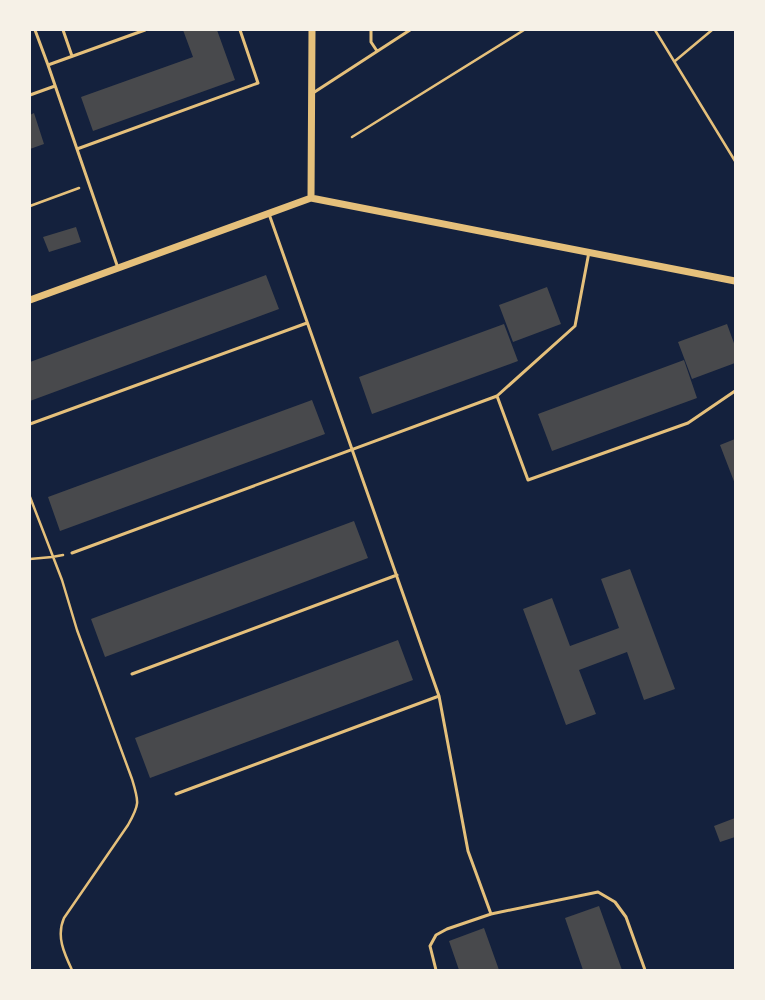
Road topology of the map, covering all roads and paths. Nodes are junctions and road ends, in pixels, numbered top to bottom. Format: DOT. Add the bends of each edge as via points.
graph roads {
  1 [pos="35,30"];
  2 [pos="63,30"];
  3 [pos="145,30"];
  4 [pos="240,30"];
  5 [pos="312,30"];
  6 [pos="371,30"];
  7 [pos="410,30"];
  8 [pos="524,30"];
  9 [pos="655,30"];
  10 [pos="712,30"];
  11 [pos="377,51"];
  12 [pos="72,56"];
  13 [pos="675,61"];
  14 [pos="48,64"];
  15 [pos="55,86"];
  16 [pos="311,94"];
  17 [pos="30,95"];
  18 [pos="352,137"];
  19 [pos="77,149"];
  20 [pos="735,161"];
  21 [pos="89,185"];
  22 [pos="311,198"];
  23 [pos="30,206"];
  24 [pos="269,214"];
  25 [pos="589,252"];
  26 [pos="118,268"];
  27 [pos="735,281"];
  28 [pos="30,300"];
  29 [pos="307,323"];
  30 [pos="735,391"];
  31 [pos="497,396"];
  32 [pos="30,424"];
  33 [pos="352,449"];
  34 [pos="30,497"];
  35 [pos="72,553"];
  36 [pos="52,558"];
  37 [pos="30,559"];
  38 [pos="397,575"];
  39 [pos="132,674"];
  40 [pos="439,696"];
  41 [pos="176,794"];
  42 [pos="491,914"];
  43 [pos="72,970"];
  44 [pos="436,970"];
  45 [pos="644,970"];
  1 -- 14 [label="lane"];
  2 -- 12 [label="lane"];
  3 -- 12 [label="lane"];
  4 -- 19 [label="lane" via="258,83"];
  5 -- 16 [label="street"];
  6 -- 11 [label="lane" via="371,42"];
  7 -- 11 [label="lane"];
  8 -- 18 [label="path"];
  9 -- 13 [label="path"];
  10 -- 13 [label="path"];
  11 -- 16 [label="lane"];
  12 -- 14 [label="lane"];
  13 -- 20 [label="path"];
  14 -- 15 [label="lane"];
  15 -- 17 [label="lane"];
  15 -- 19 [label="lane"];
  16 -- 22 [label="street"];
  19 -- 21 [label="lane"];
  21 -- 23 [label="path"];
  21 -- 26 [label="lane"];
  22 -- 24 [label="street"];
  22 -- 25 [label="street"];
  24 -- 26 [label="street"];
  24 -- 29 [label="lane"];
  25 -- 27 [label="street"];
  25 -- 31 [label="lane" via="575,326"];
  26 -- 28 [label="street"];
  29 -- 32 [label="lane"];
  29 -- 33 [label="lane"];
  30 -- 31 [label="lane" via="688,423 528,480"];
  31 -- 33 [label="lane"];
  33 -- 35 [label="lane"];
  33 -- 38 [label="lane"];
  34 -- 36 [label="path"];
  35 -- 36 [label="path"];
  36 -- 37 [label="path"];
  36 -- 43 [label="path" via="62,580 77,630 138,799 136,810 128,825 64,918 60,938"];
  38 -- 39 [label="lane"];
  38 -- 40 [label="lane"];
  40 -- 41 [label="lane"];
  40 -- 42 [label="lane" via="468,851"];
  42 -- 44 [label="lane" via="436,935 430,946"];
  42 -- 45 [label="lane" via="598,892 615,902 626,917"];
}
